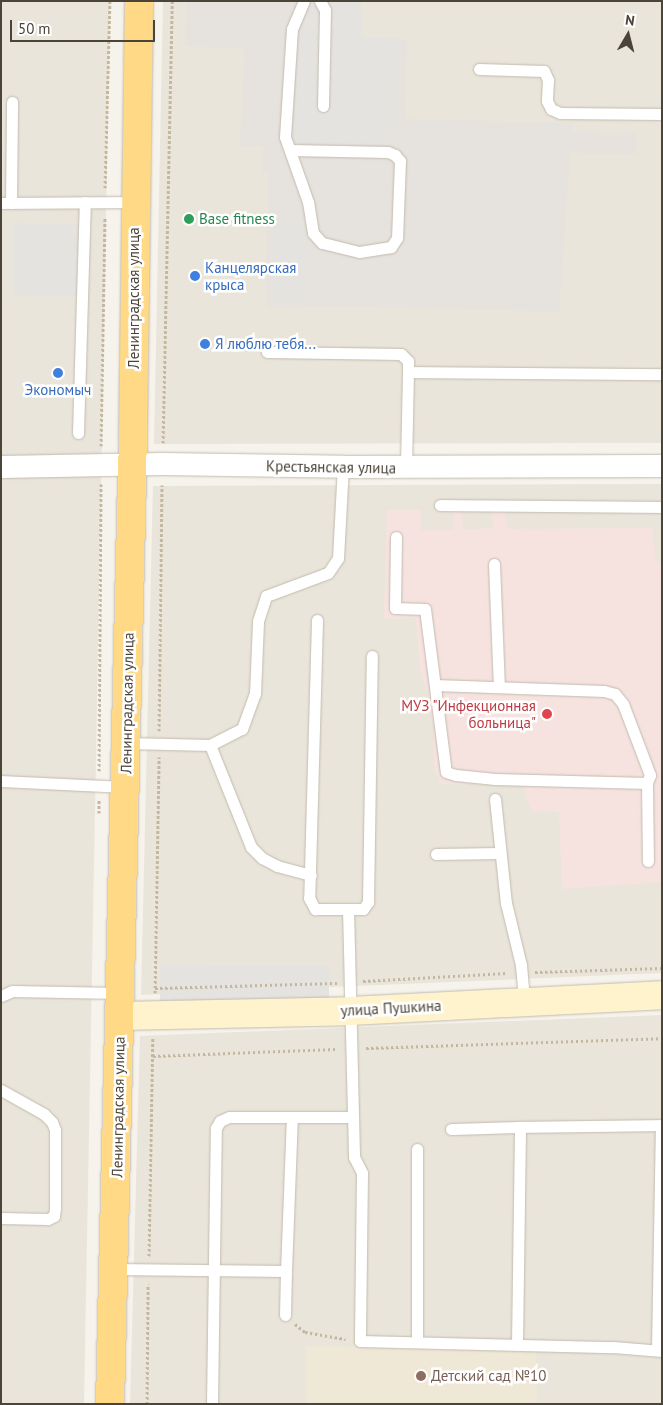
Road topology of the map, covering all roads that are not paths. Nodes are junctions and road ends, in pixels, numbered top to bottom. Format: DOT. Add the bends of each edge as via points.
graph roads {
  1 [pos="139,1"];
  2 [pos="304,1"];
  3 [pos="320,1"];
  4 [pos="479,69"];
  5 [pos="12,102"];
  6 [pos="323,106"];
  7 [pos="662,114"];
  8 [pos="290,150"];
  9 [pos="85,202"];
  10 [pos="135,202"];
  11 [pos="6,203"];
  12 [pos="267,352"];
  13 [pos="408,372"];
  14 [pos="662,374"];
  15 [pos="78,433"];
  16 [pos="132,464"];
  17 [pos="662,466"];
  18 [pos="1,467"];
  19 [pos="343,467"];
  20 [pos="406,467"];
  21 [pos="440,505"];
  22 [pos="662,507"];
  23 [pos="396,537"];
  24 [pos="494,564"];
  25 [pos="317,620"];
  26 [pos="372,656"];
  27 [pos="435,685"];
  28 [pos="498,687"];
  29 [pos="126,744"];
  30 [pos="210,745"];
  31 [pos="653,778"];
  32 [pos="1,781"];
  33 [pos="112,786"];
  34 [pos="495,799"];
  35 [pos="500,853"];
  36 [pos="436,854"];
  37 [pos="648,861"];
  38 [pos="311,876"];
  39 [pos="348,909"];
  40 [pos="662,995"];
  41 [pos="1,996"];
  42 [pos="524,1002"];
  43 [pos="120,1004"];
  44 [pos="350,1011"];
  45 [pos="1,1090"];
  46 [pos="353,1116"];
  47 [pos="292,1117"];
  48 [pos="661,1125"];
  49 [pos="520,1127"];
  50 [pos="451,1129"];
  51 [pos="417,1149"];
  52 [pos="1,1218"];
  53 [pos="115,1269"];
  54 [pos="214,1270"];
  55 [pos="286,1271"];
  56 [pos="285,1315"];
  57 [pos="417,1341"];
  58 [pos="516,1344"];
  59 [pos="659,1350"];
  60 [pos="110,1404"];
  61 [pos="212,1404"];
  1 -- 10 [label="highway, Ленинградская улица"];
  2 -- 8 [label="lane" via="292,29 285,137"];
  3 -- 6 [label="lane" via="325,10"];
  4 -- 7 [label="lane" via="544,70 548,80 547,101 551,109 560,113"];
  5 -- 11 [label="lane"];
  8 -- 8 [label="lane" via="308,202 313,232 322,243 359,252 391,247 397,238 400,161 395,155 388,152"];
  9 -- 10 [label="lane"];
  9 -- 11 [label="lane"];
  9 -- 15 [label="lane"];
  10 -- 16 [label="highway, Ленинградская улица"];
  12 -- 13 [label="lane" via="401,354 408,361"];
  13 -- 14 [label="lane"];
  13 -- 20 [label="lane"];
  16 -- 18 [label="street, Крестьянская улица"];
  16 -- 19 [label="street, Крестьянская улица"];
  16 -- 29 [label="highway, Ленинградская улица"];
  17 -- 20 [label="street, Крестьянская улица"];
  19 -- 20 [label="street, Крестьянская улица"];
  19 -- 30 [label="lane" via="338,558 328,573 266,596 258,621 255,694 242,729"];
  21 -- 22 [label="lane"];
  23 -- 27 [label="lane" via="395,608 425,609"];
  24 -- 28 [label="lane"];
  25 -- 38 [label="lane"];
  26 -- 39 [label="lane" via="368,902 363,909"];
  27 -- 28 [label="lane"];
  27 -- 31 [label="lane" via="446,772 495,779"];
  28 -- 31 [label="lane" via="615,694 623,704"];
  29 -- 30 [label="lane"];
  29 -- 33 [label="highway, Ленинградская улица"];
  30 -- 38 [label="lane" via="251,847 277,866"];
  31 -- 37 [label="lane"];
  32 -- 33 [label="lane"];
  33 -- 43 [label="highway, Ленинградская улица"];
  34 -- 35 [label="lane"];
  35 -- 36 [label="lane"];
  35 -- 42 [label="lane"];
  38 -- 39 [label="lane" via="309,898 315,909"];
  39 -- 44 [label="lane"];
  40 -- 42 [label="main road, улица Пушкина"];
  41 -- 43 [label="lane" via="12,991"];
  42 -- 44 [label="main road, улица Пушкина"];
  43 -- 44 [label="main road, улица Пушкина" via="154,1015"];
  43 -- 53 [label="highway, Ленинградская улица"];
  44 -- 46 [label="lane"];
  45 -- 52 [label="lane" via="44,1114 52,1122 55,1208 54,1216 48,1219"];
  46 -- 47 [label="lane"];
  46 -- 57 [label="lane" via="354,1156 362,1173 360,1341"];
  47 -- 54 [label="lane" via="229,1117 217,1124"];
  47 -- 55 [label="lane"];
  48 -- 49 [label="lane"];
  48 -- 59 [label="lane"];
  49 -- 50 [label="lane"];
  49 -- 58 [label="lane"];
  51 -- 57 [label="lane"];
  53 -- 54 [label="lane"];
  53 -- 60 [label="highway, Ленинградская улица"];
  54 -- 55 [label="lane"];
  54 -- 61 [label="lane"];
  55 -- 56 [label="lane"];
  57 -- 58 [label="lane"];
  58 -- 59 [label="lane"];
}
